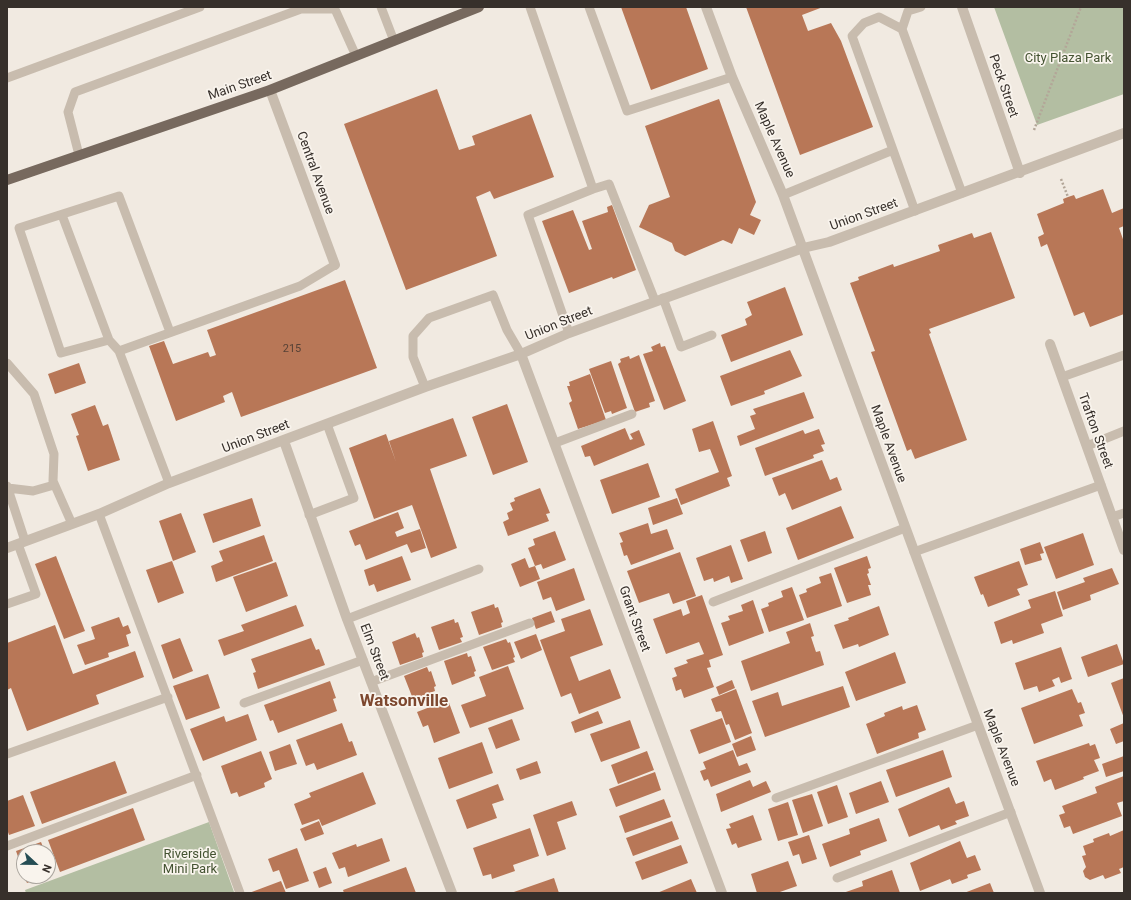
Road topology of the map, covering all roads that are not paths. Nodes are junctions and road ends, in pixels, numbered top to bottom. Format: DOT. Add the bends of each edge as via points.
graph roads {
  1 [pos="200,7"];
  2 [pos="382,7"];
  3 [pos="479,7"];
  4 [pos="530,7"];
  5 [pos="589,7"];
  6 [pos="706,7"];
  7 [pos="921,7"];
  8 [pos="962,7"];
  9 [pos="335,8"];
  10 [pos="902,29"];
  11 [pos="394,41"];
  12 [pos="356,56"];
  13 [pos="732,77"];
  14 [pos="7,78"];
  15 [pos="270,90"];
  16 [pos="1124,133"];
  17 [pos="893,150"];
  18 [pos="79,155"];
  19 [pos="1020,173"];
  20 [pos="7,180"];
  21 [pos="593,189"];
  22 [pos="962,194"];
  23 [pos="783,195"];
  24 [pos="914,211"];
  25 [pos="62,215"];
  26 [pos="803,248"];
  27 [pos="335,265"];
  28 [pos="659,300"];
  29 [pos="170,332"];
  30 [pos="569,333"];
  31 [pos="712,335"];
  32 [pos="109,340"];
  33 [pos="1050,344"];
  34 [pos="119,350"];
  35 [pos="521,354"];
  36 [pos="1124,355"];
  37 [pos="7,363"];
  38 [pos="1062,377"];
  39 [pos="425,387"];
  40 [pos="632,414"];
  41 [pos="327,424"];
  42 [pos="1124,431"];
  43 [pos="284,441"];
  44 [pos="555,443"];
  45 [pos="1087,446"];
  46 [pos="169,483"];
  47 [pos="54,485"];
  48 [pos="1100,485"];
  49 [pos="7,487"];
  50 [pos="1124,513"];
  51 [pos="99,514"];
  52 [pos="309,515"];
  53 [pos="1112,518"];
  54 [pos="72,524"];
  55 [pos="905,528"];
  56 [pos="22,543"];
  57 [pos="7,548"];
  58 [pos="1124,550"];
  59 [pos="914,552"];
  60 [pos="479,568"];
  61 [pos="713,602"];
  62 [pos="7,604"];
  63 [pos="347,619"];
  64 [pos="530,623"];
  65 [pos="363,660"];
  66 [pos="371,682"];
  67 [pos="168,697"];
  68 [pos="244,703"];
  69 [pos="978,725"];
  70 [pos="7,754"];
  71 [pos="197,775"];
  72 [pos="776,798"];
  73 [pos="1011,812"];
  74 [pos="7,846"];
  75 [pos="837,878"];
  76 [pos="450,892"];
  77 [pos="240,893"];
  78 [pos="722,893"];
  79 [pos="1040,893"];
  1 -- 14 [label="lane"];
  2 -- 11 [label="lane"];
  3 -- 11 [label="main road, Main Street"];
  4 -- 21 [label="lane"];
  5 -- 13 [label="lane" via="627,111"];
  6 -- 13 [label="street, Maple Avenue"];
  7 -- 10 [label="lane" via="908,11"];
  8 -- 19 [label="street, Peck Street"];
  9 -- 12 [label="lane"];
  9 -- 18 [label="lane" via="301,9 75,92 68,112"];
  10 -- 17 [label="lane" via="879,17 864,23 852,36"];
  10 -- 22 [label="lane"];
  11 -- 12 [label="main road, Main Street"];
  12 -- 15 [label="main road, Main Street"];
  13 -- 23 [label="street, Maple Avenue"];
  15 -- 18 [label="main road, Main Street"];
  15 -- 27 [label="street, Central Avenue"];
  16 -- 19 [label="street, Union Street"];
  17 -- 23 [label="lane"];
  17 -- 24 [label="lane"];
  18 -- 20 [label="main road, Main Street"];
  19 -- 22 [label="street, Union Street"];
  21 -- 28 [label="lane" via="609,184"];
  21 -- 30 [label="lane" via="528,215"];
  22 -- 24 [label="street, Union Street"];
  23 -- 26 [label="street, Maple Avenue"];
  24 -- 26 [label="street, Union Street" via="829,242"];
  25 -- 29 [label="lane" via="119,196"];
  25 -- 32 [label="lane"];
  25 -- 32 [label="lane" via="19,228 62,353"];
  26 -- 28 [label="street, Union Street"];
  26 -- 55 [label="street, Maple Avenue"];
  27 -- 29 [label="lane" via="300,286"];
  28 -- 30 [label="street, Union Street"];
  28 -- 31 [label="lane" via="681,347"];
  29 -- 34 [label="lane"];
  30 -- 35 [label="street, Union Street"];
  32 -- 34 [label="lane"];
  33 -- 38 [label="street, Trafton Street"];
  34 -- 46 [label="lane"];
  35 -- 39 [label="street, Union Street"];
  35 -- 39 [label="lane" via="507,330 493,295 429,318 413,336 413,357"];
  35 -- 44 [label="street, Grant Street"];
  36 -- 38 [label="lane"];
  37 -- 47 [label="lane" via="34,394 54,454"];
  38 -- 45 [label="street, Trafton Street"];
  39 -- 41 [label="street, Union Street"];
  40 -- 44 [label="lane"];
  41 -- 43 [label="street, Union Street"];
  41 -- 52 [label="lane" via="354,498"];
  42 -- 45 [label="lane"];
  43 -- 46 [label="street, Union Street"];
  43 -- 52 [label="street, Elm Street"];
  44 -- 78 [label="street, Grant Street"];
  45 -- 48 [label="street, Trafton Street"];
  46 -- 51 [label="street, Union Street"];
  47 -- 49 [label="lane" via="33,491"];
  47 -- 54 [label="lane"];
  48 -- 53 [label="street, Trafton Street"];
  48 -- 59 [label="lane"];
  49 -- 56 [label="lane"];
  50 -- 53 [label="lane"];
  51 -- 54 [label="street, Union Street"];
  51 -- 67 [label="lane"];
  52 -- 63 [label="street, Elm Street"];
  53 -- 58 [label="street, Trafton Street"];
  54 -- 56 [label="street, Union Street"];
  55 -- 59 [label="street, Maple Avenue"];
  55 -- 61 [label="lane"];
  56 -- 57 [label="street, Union Street"];
  56 -- 62 [label="lane" via="36,594"];
  59 -- 69 [label="street, Maple Avenue"];
  60 -- 63 [label="lane"];
  63 -- 65 [label="street, Elm Street"];
  64 -- 66 [label="lane"];
  65 -- 66 [label="street, Elm Street"];
  65 -- 68 [label="lane"];
  66 -- 76 [label="street, Elm Street"];
  67 -- 70 [label="lane"];
  67 -- 71 [label="lane"];
  69 -- 72 [label="lane"];
  69 -- 73 [label="street, Maple Avenue"];
  71 -- 74 [label="lane"];
  71 -- 77 [label="lane"];
  73 -- 75 [label="lane"];
  73 -- 79 [label="street, Maple Avenue"];
}
